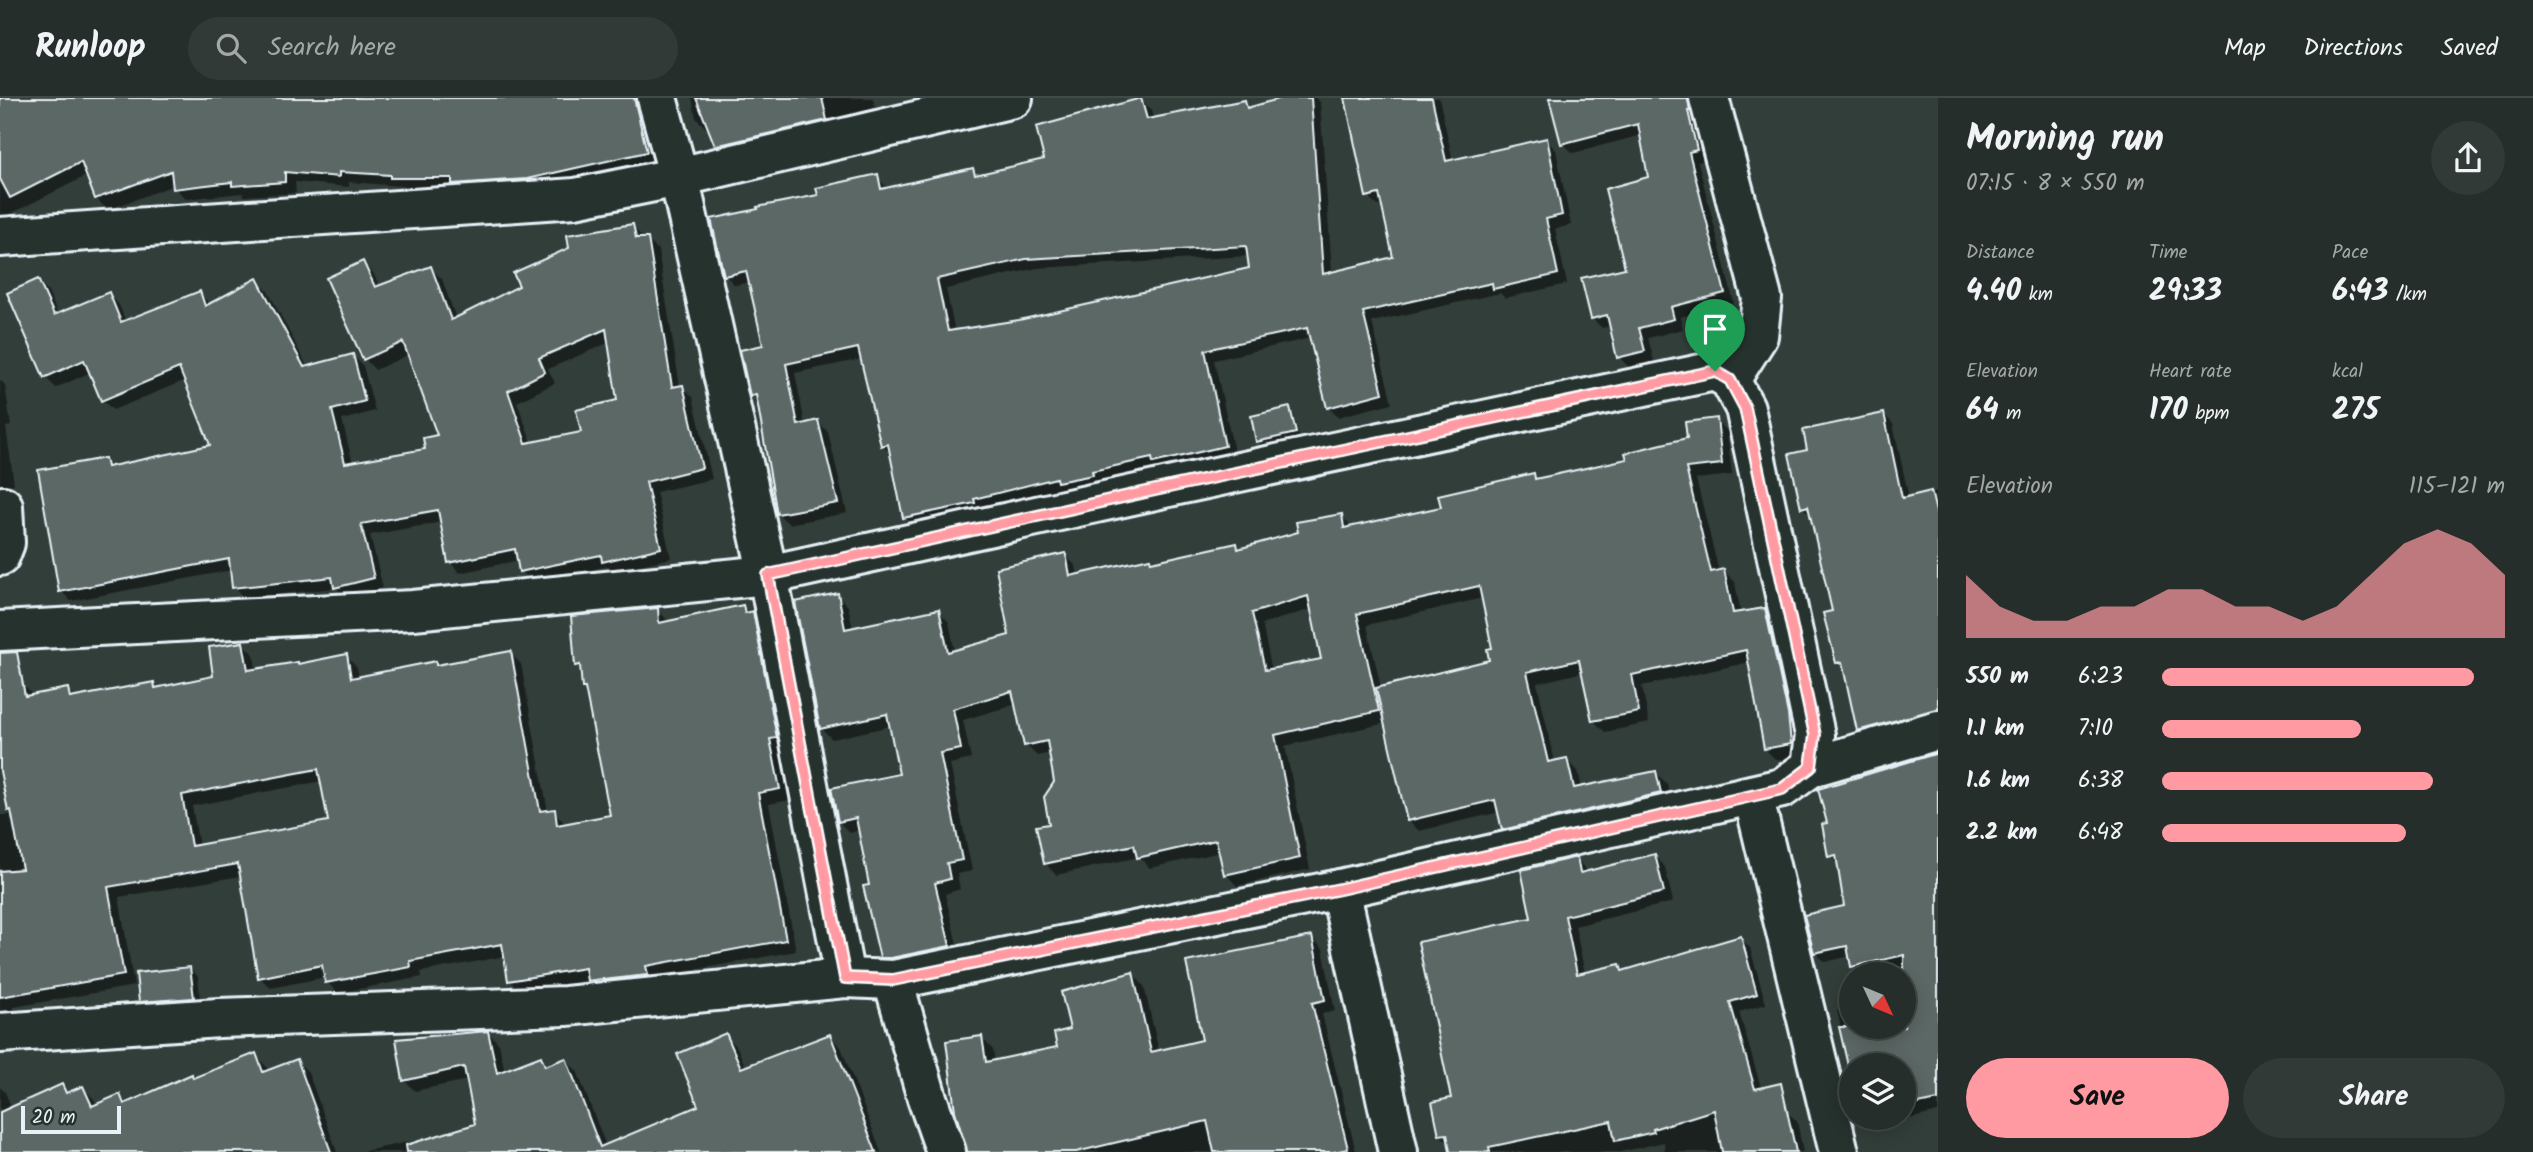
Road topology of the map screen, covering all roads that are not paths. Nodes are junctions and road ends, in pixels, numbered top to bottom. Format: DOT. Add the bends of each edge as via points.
graph roads {
  1 [pos="657,98"];
  2 [pos="1013,98"];
  3 [pos="1709,98"];
  4 [pos="679,177"];
  5 [pos="0,237"];
  6 [pos="1730,380"];
  7 [pos="4,506"];
  8 [pos="0,556"];
  9 [pos="768,575"];
  10 [pos="0,631"];
  11 [pos="1938,730"];
  12 [pos="1811,767"];
  13 [pos="1754,795"];
  14 [pos="1340,889"];
  15 [pos="845,978"];
  16 [pos="893,980"];
  17 [pos="0,1033"];
  18 [pos="946,1152"];
  19 [pos="1398,1152"];
  20 [pos="1839,1152"];
  1 -- 4 [label="street"];
  2 -- 4 [label="street"];
  3 -- 6 [label="street" via="1762,298 1758,336"];
  4 -- 5 [label="street" via="575,198"];
  4 -- 9 [label="street"];
  6 -- 9 [label="street" via="1715,371"];
  6 -- 12 [label="street" via="1745,408 1815,735"];
  7 -- 8 [label="street" via="5,543"];
  9 -- 10 [label="street" via="413,610"];
  9 -- 15 [label="street"];
  11 -- 12 [label="street"];
  12 -- 13 [label="street" via="1782,789"];
  13 -- 14 [label="street"];
  13 -- 20 [label="street"];
  14 -- 16 [label="street"];
  14 -- 19 [label="street"];
  15 -- 16 [label="street"];
  15 -- 17 [label="street" via="566,1006 219,1018"];
  16 -- 18 [label="street"];
}
